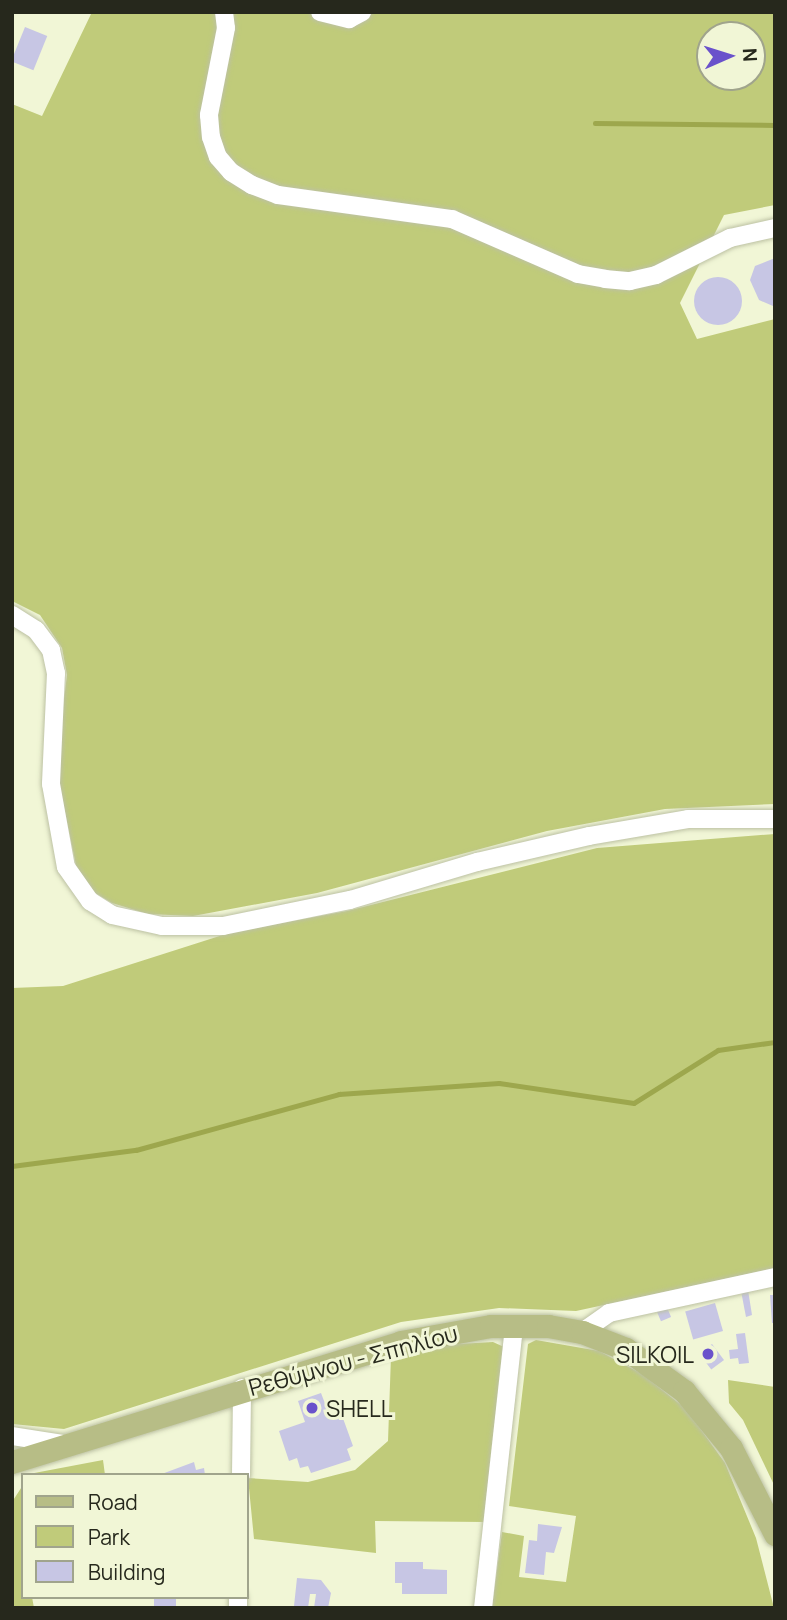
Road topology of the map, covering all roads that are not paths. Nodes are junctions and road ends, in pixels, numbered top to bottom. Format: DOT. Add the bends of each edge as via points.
graph roads {
  1 [pos="224,12"];
  2 [pos="320,12"];
  3 [pos="362,12"];
  4 [pos="775,228"];
  5 [pos="12,615"];
  6 [pos="775,819"];
  7 [pos="775,1277"];
  8 [pos="514,1325"];
  9 [pos="582,1332"];
  10 [pos="242,1388"];
  11 [pos="12,1436"];
  12 [pos="63,1444"];
  13 [pos="12,1462"];
  14 [pos="241,1473"];
  15 [pos="775,1534"];
  16 [pos="483,1608"];
  1 -- 4 [label="street" via="226,28 209,116 211,138 231,172 252,186 278,195 452,219 578,274 605,279 630,281 656,275 730,238"];
  2 -- 3 [label="street" via="349,19"];
  5 -- 6 [label="street" via="36,630 51,650 56,673 51,784 66,867 90,901 112,915 162,926 223,926 350,900 477,862 589,836 688,820"];
  7 -- 9 [label="street" via="609,1313"];
  8 -- 9 [label="main road, Ρεθύμνου - Σπηλίου"];
  8 -- 10 [label="main road, Ρεθύμνου - Σπηλίου" via="401,1342"];
  8 -- 16 [label="street"];
  9 -- 15 [label="main road, Ρεθύμνου - Σπηλίου" via="643,1358 705,1412 746,1472"];
  10 -- 12 [label="main road, Ρεθύμνου - Σπηλίου"];
  10 -- 14 [label="street"];
  11 -- 12 [label="street"];
  12 -- 13 [label="main road, Ρεθύμνου - Σπηλίου"];
}
